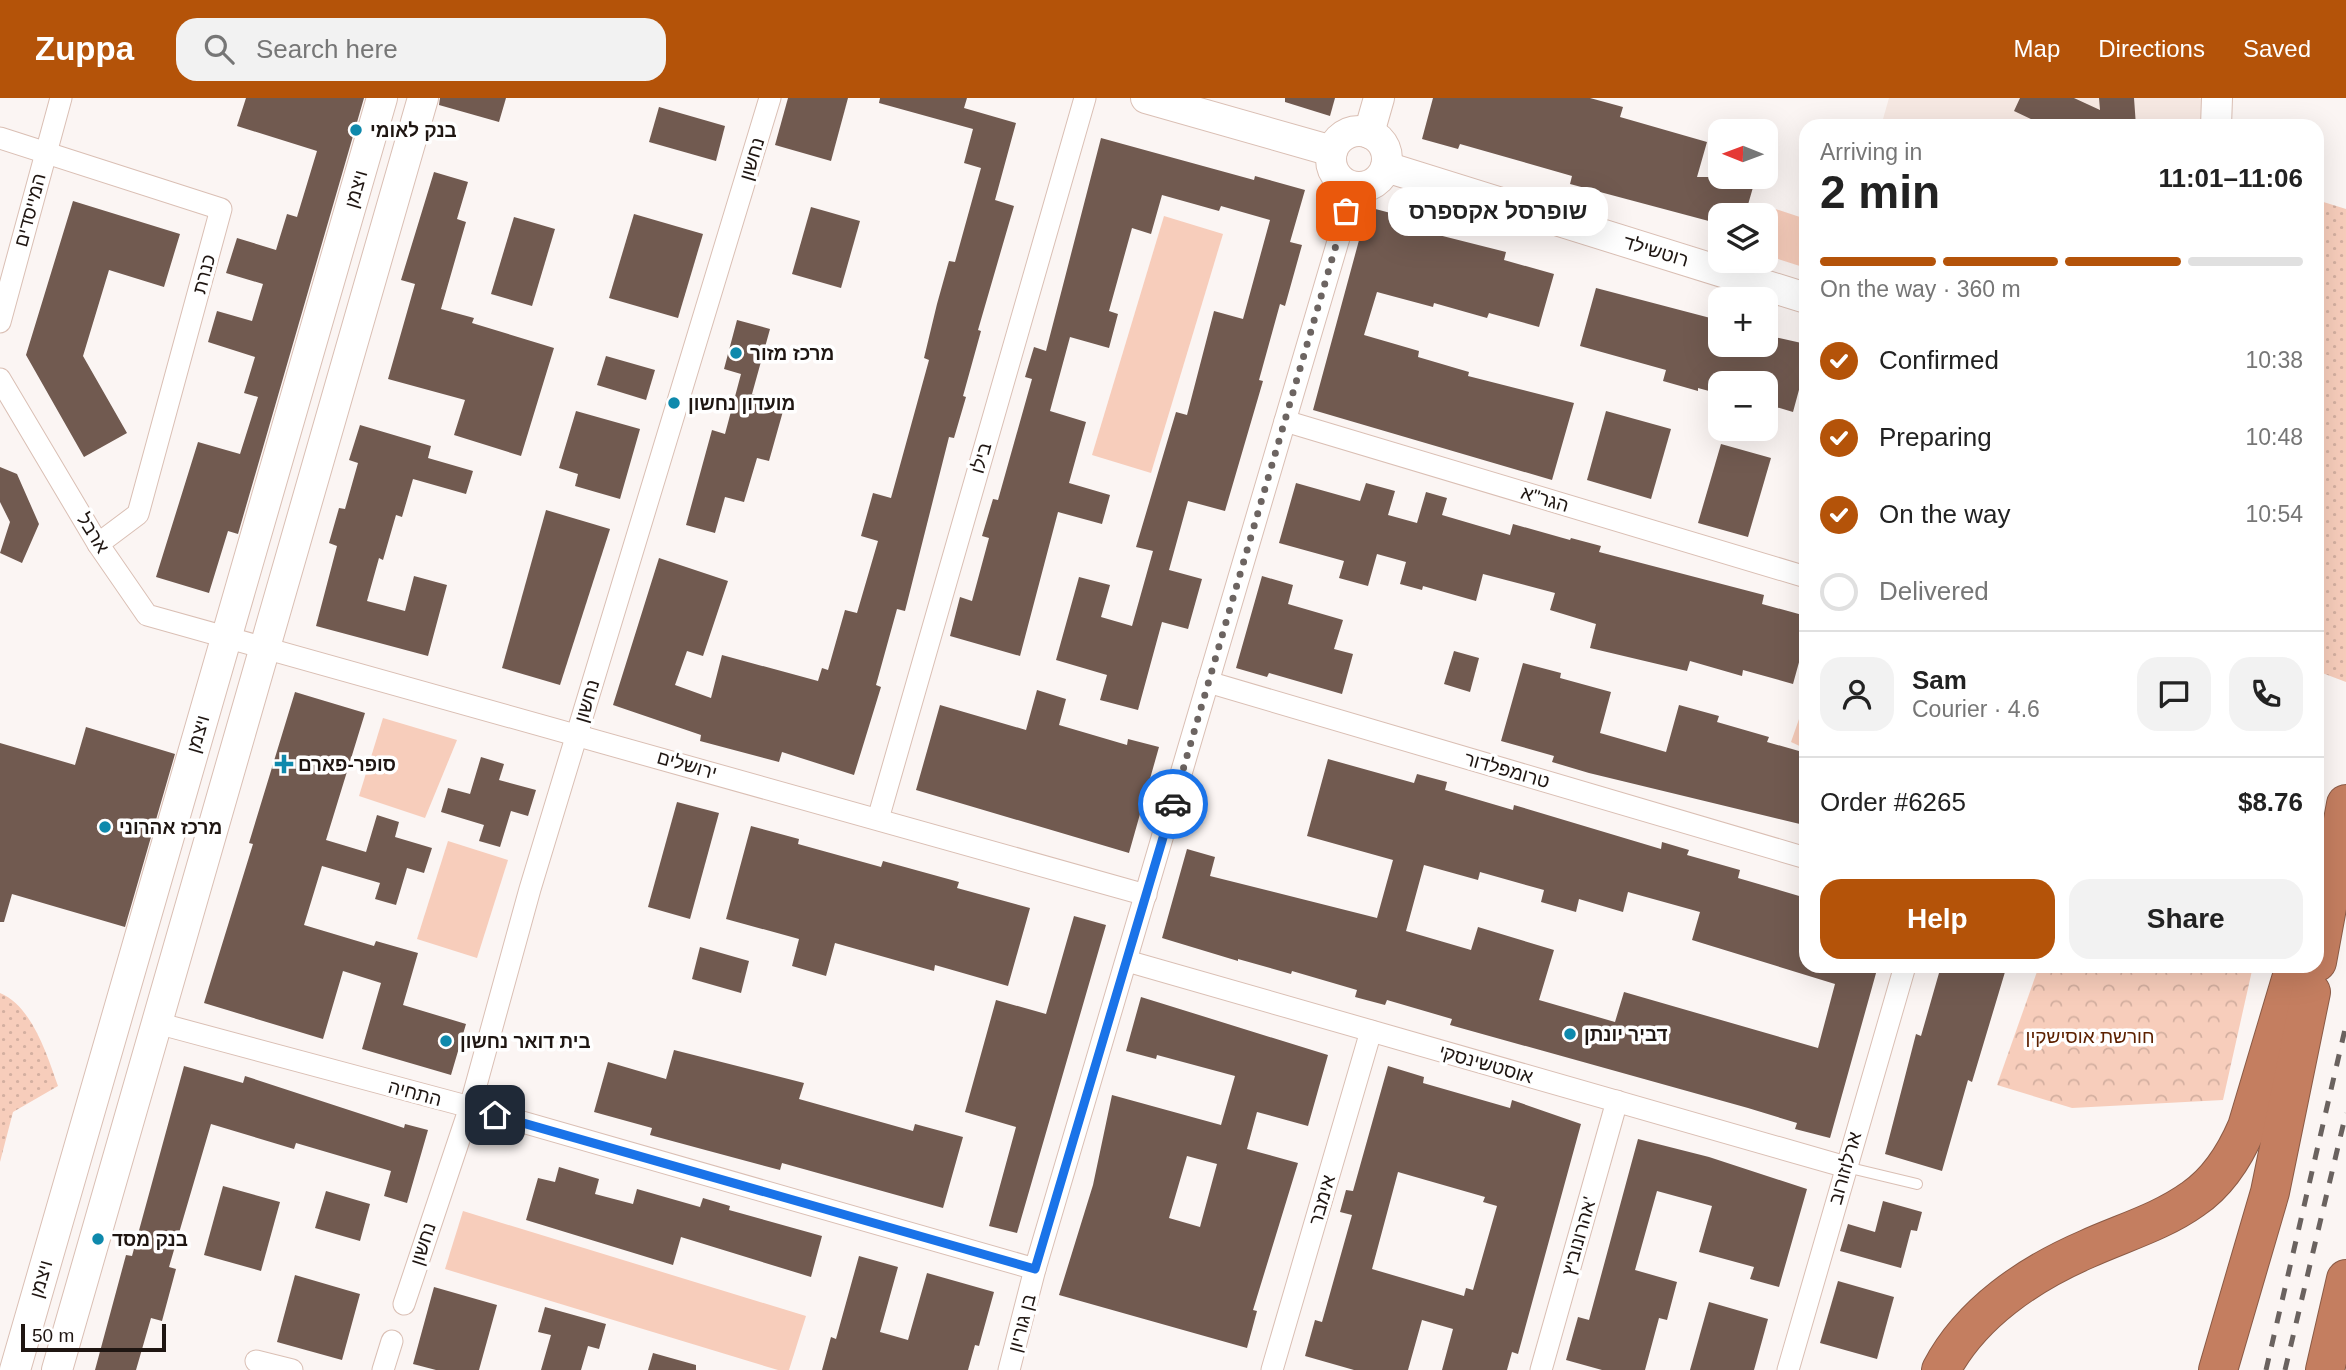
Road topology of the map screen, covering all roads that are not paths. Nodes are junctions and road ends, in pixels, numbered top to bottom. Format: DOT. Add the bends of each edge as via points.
graph roads {
  1 [pos="61,98"];
  2 [pos="382,98"];
  3 [pos="424,98"];
  4 [pos="770,98"];
  5 [pos="1085,98"];
  6 [pos="1146,98"];
  7 [pos="1379,98"];
  8 [pos="2217,98"];
  9 [pos="2216,119"];
  10 [pos="1369,133"];
  11 [pos="0,138"];
  12 [pos="1332,151"];
  13 [pos="45,153"];
  14 [pos="1386,167"];
  15 [pos="1354,187"];
  16 [pos="1799,296"];
  17 [pos="0,322"];
  18 [pos="0,379"];
  19 [pos="1285,421"];
  20 [pos="98,544"];
  21 [pos="1799,575"];
  22 [pos="226,638"];
  23 [pos="264,650"];
  24 [pos="1208,682"];
  25 [pos="577,734"];
  26 [pos="2346,786"];
  27 [pos="2346,804"];
  28 [pos="878,819"];
  29 [pos="1799,856"];
  30 [pos="2324,863"];
  31 [pos="1146,895"];
  32 [pos="2324,925"];
  33 [pos="1127,961"];
  34 [pos="1903,973"];
  35 [pos="2293,973"];
  36 [pos="2315,973"];
  37 [pos="157,1023"];
  38 [pos="1371,1031"];
  39 [pos="1616,1101"];
  40 [pos="470,1107"];
  41 [pos="1846,1167"];
  42 [pos="1917,1184"];
  43 [pos="1035,1269"];
  44 [pos="2346,1279"];
  45 [pos="404,1304"];
  46 [pos="392,1341"];
  47 [pos="256,1360"];
  48 [pos="15,1370"];
  49 [pos="57,1370"];
  50 [pos="292,1370"];
  51 [pos="383,1370"];
  52 [pos="1009,1370"];
  53 [pos="1272,1370"];
  54 [pos="1541,1370"];
  55 [pos="1788,1370"];
  56 [pos="1941,1370"];
  57 [pos="2218,1370"];
  58 [pos="2325,1370"];
  1 -- 13 [label="street, המייסדים"];
  2 -- 22 [label="main road, ויצמן"];
  3 -- 23 [label="main road, ויצמן"];
  4 -- 25 [label="street, נחשון"];
  5 -- 28 [label="street, בילו"];
  6 -- 12 [label="main road"];
  7 -- 10 [label="main road"];
  8 -- 9 [label="main road"];
  10 -- 12 [label="main road" via="1347,133"];
  10 -- 14 [label="main road" via="1381,141 1387,153"];
  11 -- 13 [label="street, כנרת"];
  12 -- 15 [label="main road" via="1337,177"];
  13 -- 17 [label="street, המייסדים"];
  13 -- 20 [label="street, כנרת" via="221,209 138,514"];
  14 -- 15 [label="main road" via="1373,184"];
  14 -- 16 [label="main road, רוטשילד"];
  15 -- 19 [label="street, בן גוריון"];
  18 -- 20 [label="street, ארבל"];
  19 -- 21 [label="street, הגר\"א"];
  19 -- 24 [label="street, בן גוריון"];
  20 -- 22 [label="street, ארבל" via="147,615"];
  22 -- 23 [label="street, ירושלים"];
  22 -- 48 [label="main road, ויצמן"];
  23 -- 25 [label="street, ירושלים"];
  23 -- 37 [label="main road, ויצמן"];
  24 -- 29 [label="street, טרומפלדור"];
  24 -- 31 [label="street, בן גוריון"];
  25 -- 28 [label="street, ירושלים"];
  25 -- 40 [label="street, נחשון"];
  26 -- 30 [label="highway"];
  27 -- 32 [label="highway"];
  28 -- 31 [label="street, ירושלים"];
  31 -- 33 [label="street, בן גוריון"];
  33 -- 38 [label="street, אוסטשינסקי"];
  33 -- 43 [label="street, בן גוריון"];
  34 -- 41 [label="street, ארלוזורוב"];
  35 -- 56 [label="highway" via="2248,1128 2212,1183 2167,1215 2085,1249 2017,1287 1967,1332"];
  36 -- 57 [label="highway" via="2270,1192"];
  37 -- 40 [label="street, התחיה"];
  37 -- 49 [label="main road, ויצמן"];
  38 -- 39 [label="street, אוסטשינסקי"];
  38 -- 53 [label="street, אימבר"];
  39 -- 41 [label="street, אוסטשינסקי"];
  39 -- 54 [label="street, אהרונוביץ'"];
  40 -- 43 [label="street, התחיה"];
  40 -- 45 [label="street, נחשון"];
  41 -- 42 [label="lane"];
  41 -- 55 [label="street, ארלוזורוב"];
  43 -- 52 [label="street, בן גוריון"];
  44 -- 58 [label="highway"];
  46 -- 51 [label="street"];
  47 -- 50 [label="street"];
}
